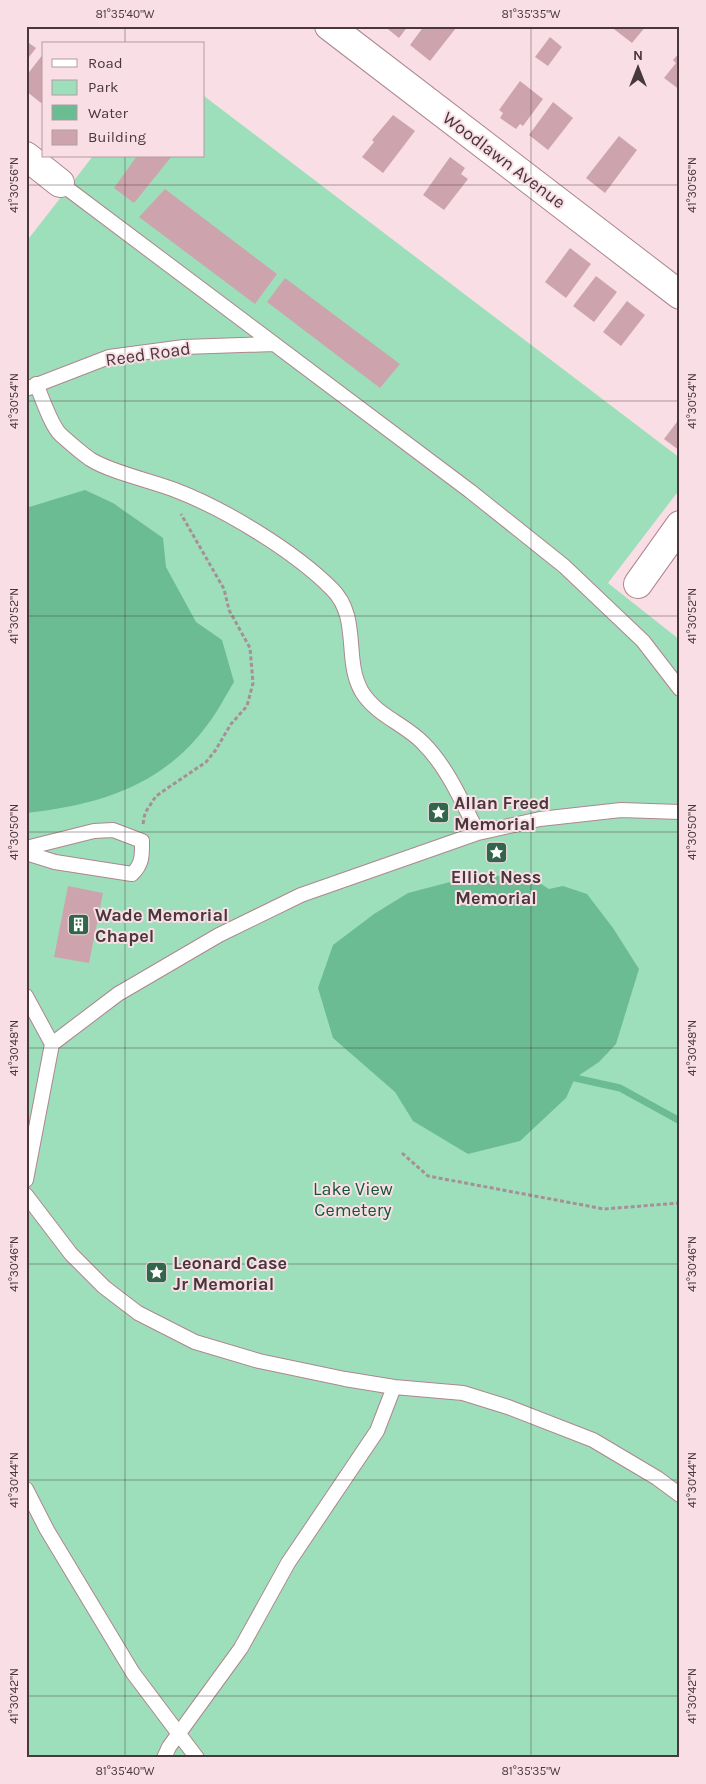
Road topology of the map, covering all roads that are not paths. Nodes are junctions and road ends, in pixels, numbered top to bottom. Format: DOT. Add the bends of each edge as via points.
graph roads {
  1 [pos="329,26"];
  2 [pos="26,156"];
  3 [pos="60,183"];
  4 [pos="680,294"];
  5 [pos="274,344"];
  6 [pos="31,386"];
  7 [pos="680,525"];
  8 [pos="638,584"];
  9 [pos="680,689"];
  10 [pos="680,812"];
  11 [pos="478,833"];
  12 [pos="26,848"];
  13 [pos="26,853"];
  14 [pos="26,996"];
  15 [pos="52,1044"];
  16 [pos="26,1180"];
  17 [pos="26,1195"];
  18 [pos="394,1387"];
  19 [pos="26,1489"];
  20 [pos="680,1495"];
  21 [pos="180,1734"];
  22 [pos="164,1758"];
  23 [pos="197,1758"];
  1 -- 4 [label="street, Woodlawn Avenue"];
  2 -- 3 [label="street"];
  3 -- 5 [label="lane"];
  5 -- 6 [label="lane, Reed Road" via="184,347 109,357"];
  5 -- 9 [label="lane" via="564,566 643,642"];
  6 -- 11 [label="lane" via="59,433 91,460 213,507 253,530 332,589 346,607 355,673 361,690 376,708 423,742 446,772"];
  7 -- 8 [label="street"];
  10 -- 11 [label="lane" via="621,810 540,819"];
  11 -- 15 [label="lane" via="301,894 228,930 118,994"];
  12 -- 13 [label="lane" via="94,831 113,830 142,841 142,860 132,874 55,862"];
  14 -- 15 [label="lane"];
  15 -- 16 [label="lane"];
  17 -- 18 [label="lane" via="72,1254 104,1287 138,1313 195,1342 346,1379"];
  18 -- 20 [label="lane" via="463,1393 508,1407 593,1440 658,1478"];
  18 -- 21 [label="lane" via="377,1431 288,1564 241,1648"];
  19 -- 21 [label="lane" via="133,1674"];
  21 -- 22 [label="lane"];
  21 -- 23 [label="lane"];
}
